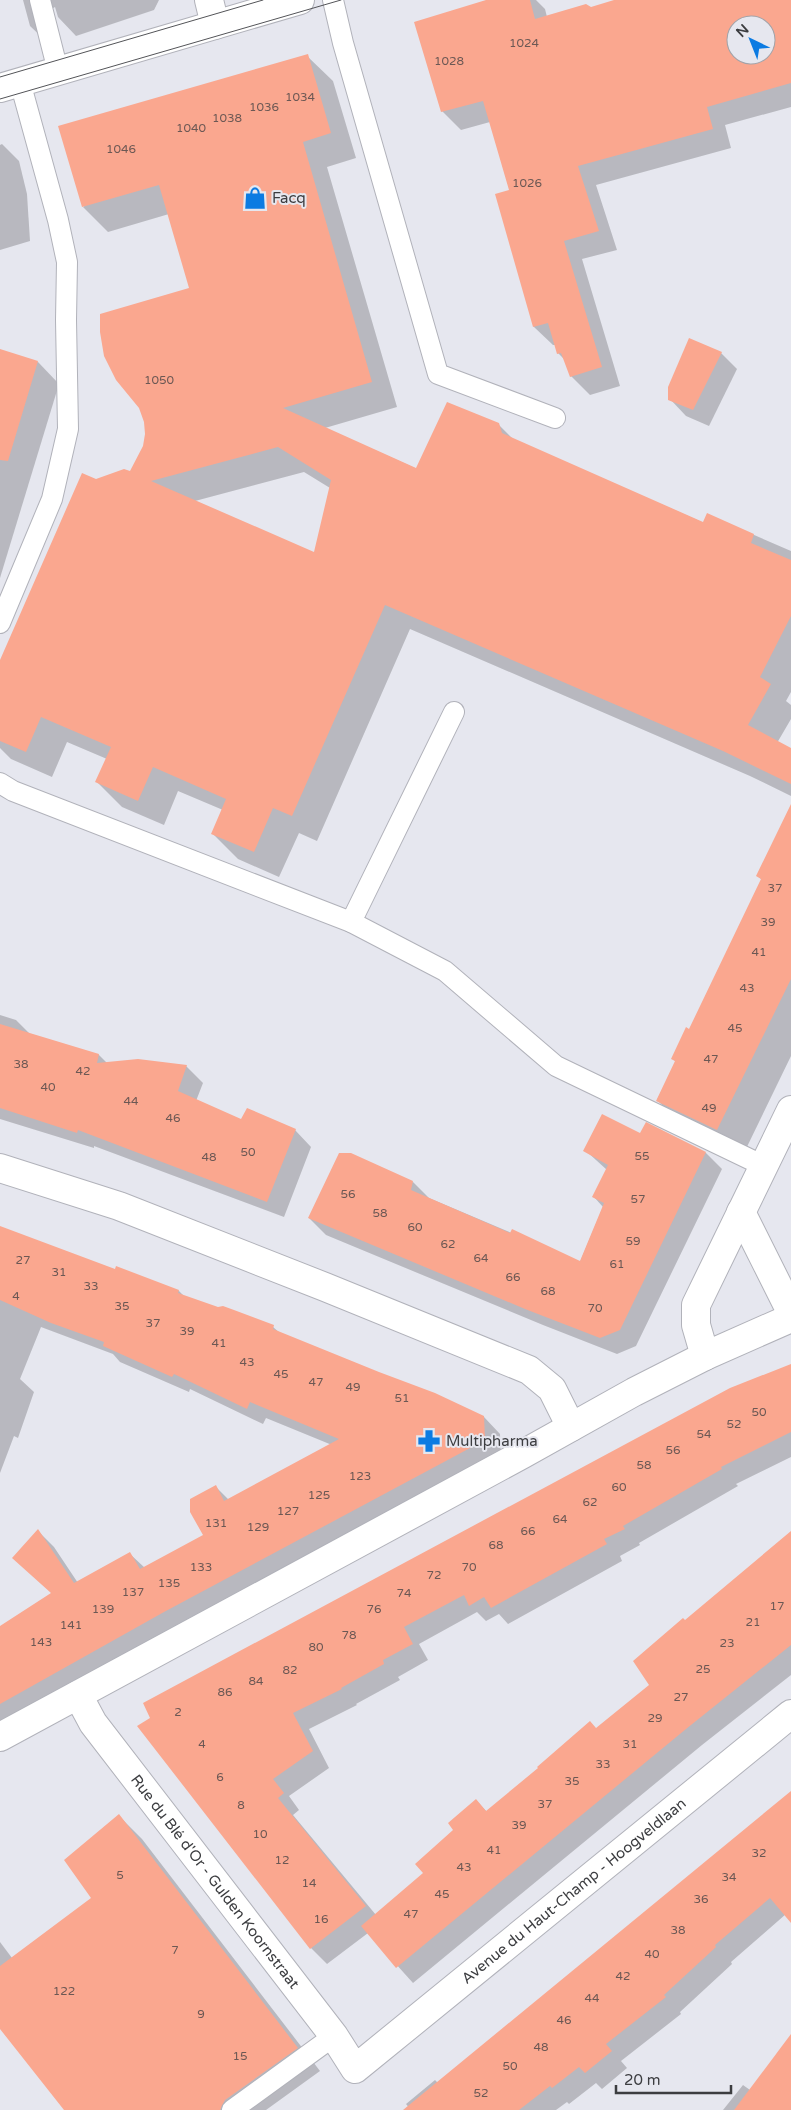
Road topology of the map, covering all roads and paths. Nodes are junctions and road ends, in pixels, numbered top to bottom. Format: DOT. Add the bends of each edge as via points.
graph roads {
  1 [pos="40,0"];
  2 [pos="300,0"];
  3 [pos="333,0"];
  4 [pos="212,13"];
  5 [pos="58,71"];
  6 [pos="10,85"];
  7 [pos="555,418"];
  8 [pos="0,623"];
  9 [pos="454,712"];
  10 [pos="0,783"];
  11 [pos="351,922"];
  12 [pos="791,1110"];
  13 [pos="764,1166"];
  14 [pos="0,1168"];
  15 [pos="741,1212"];
  16 [pos="791,1312"];
  17 [pos="791,1318"];
  18 [pos="705,1356"];
  19 [pos="571,1427"];
  20 [pos="78,1695"];
  21 [pos="791,1714"];
  22 [pos="0,1737"];
  23 [pos="334,2036"];
  24 [pos="355,2069"];
  25 [pos="232,2110"];
  1 -- 5 [label="lane"];
  2 -- 4 [label="street"];
  3 -- 7 [label="lane" via="438,374"];
  4 -- 5 [label="street"];
  5 -- 6 [label="street"];
  6 -- 8 [label="lane" via="58,220 67,262 68,429 52,498"];
  9 -- 11 [label="lane"];
  10 -- 11 [label="lane" via="13,791"];
  11 -- 13 [label="lane" via="445,971 556,1066"];
  12 -- 13 [label="street"];
  13 -- 15 [label="street"];
  14 -- 19 [label="street" via="119,1206 529,1370 552,1389"];
  15 -- 16 [label="street"];
  15 -- 18 [label="street" via="696,1306 696,1325"];
  17 -- 18 [label="street"];
  18 -- 19 [label="street"];
  19 -- 20 [label="street"];
  20 -- 22 [label="street"];
  20 -- 23 [label="street, Rue du Blé d'Or - Gulden Koornstraat" via="93,1723"];
  21 -- 24 [label="street, Avenue du Haut-Champ - Hoogveldlaan"];
  23 -- 24 [label="street, Rue du Blé d'Or - Gulden Koornstraat"];
  23 -- 25 [label="lane"];
}
